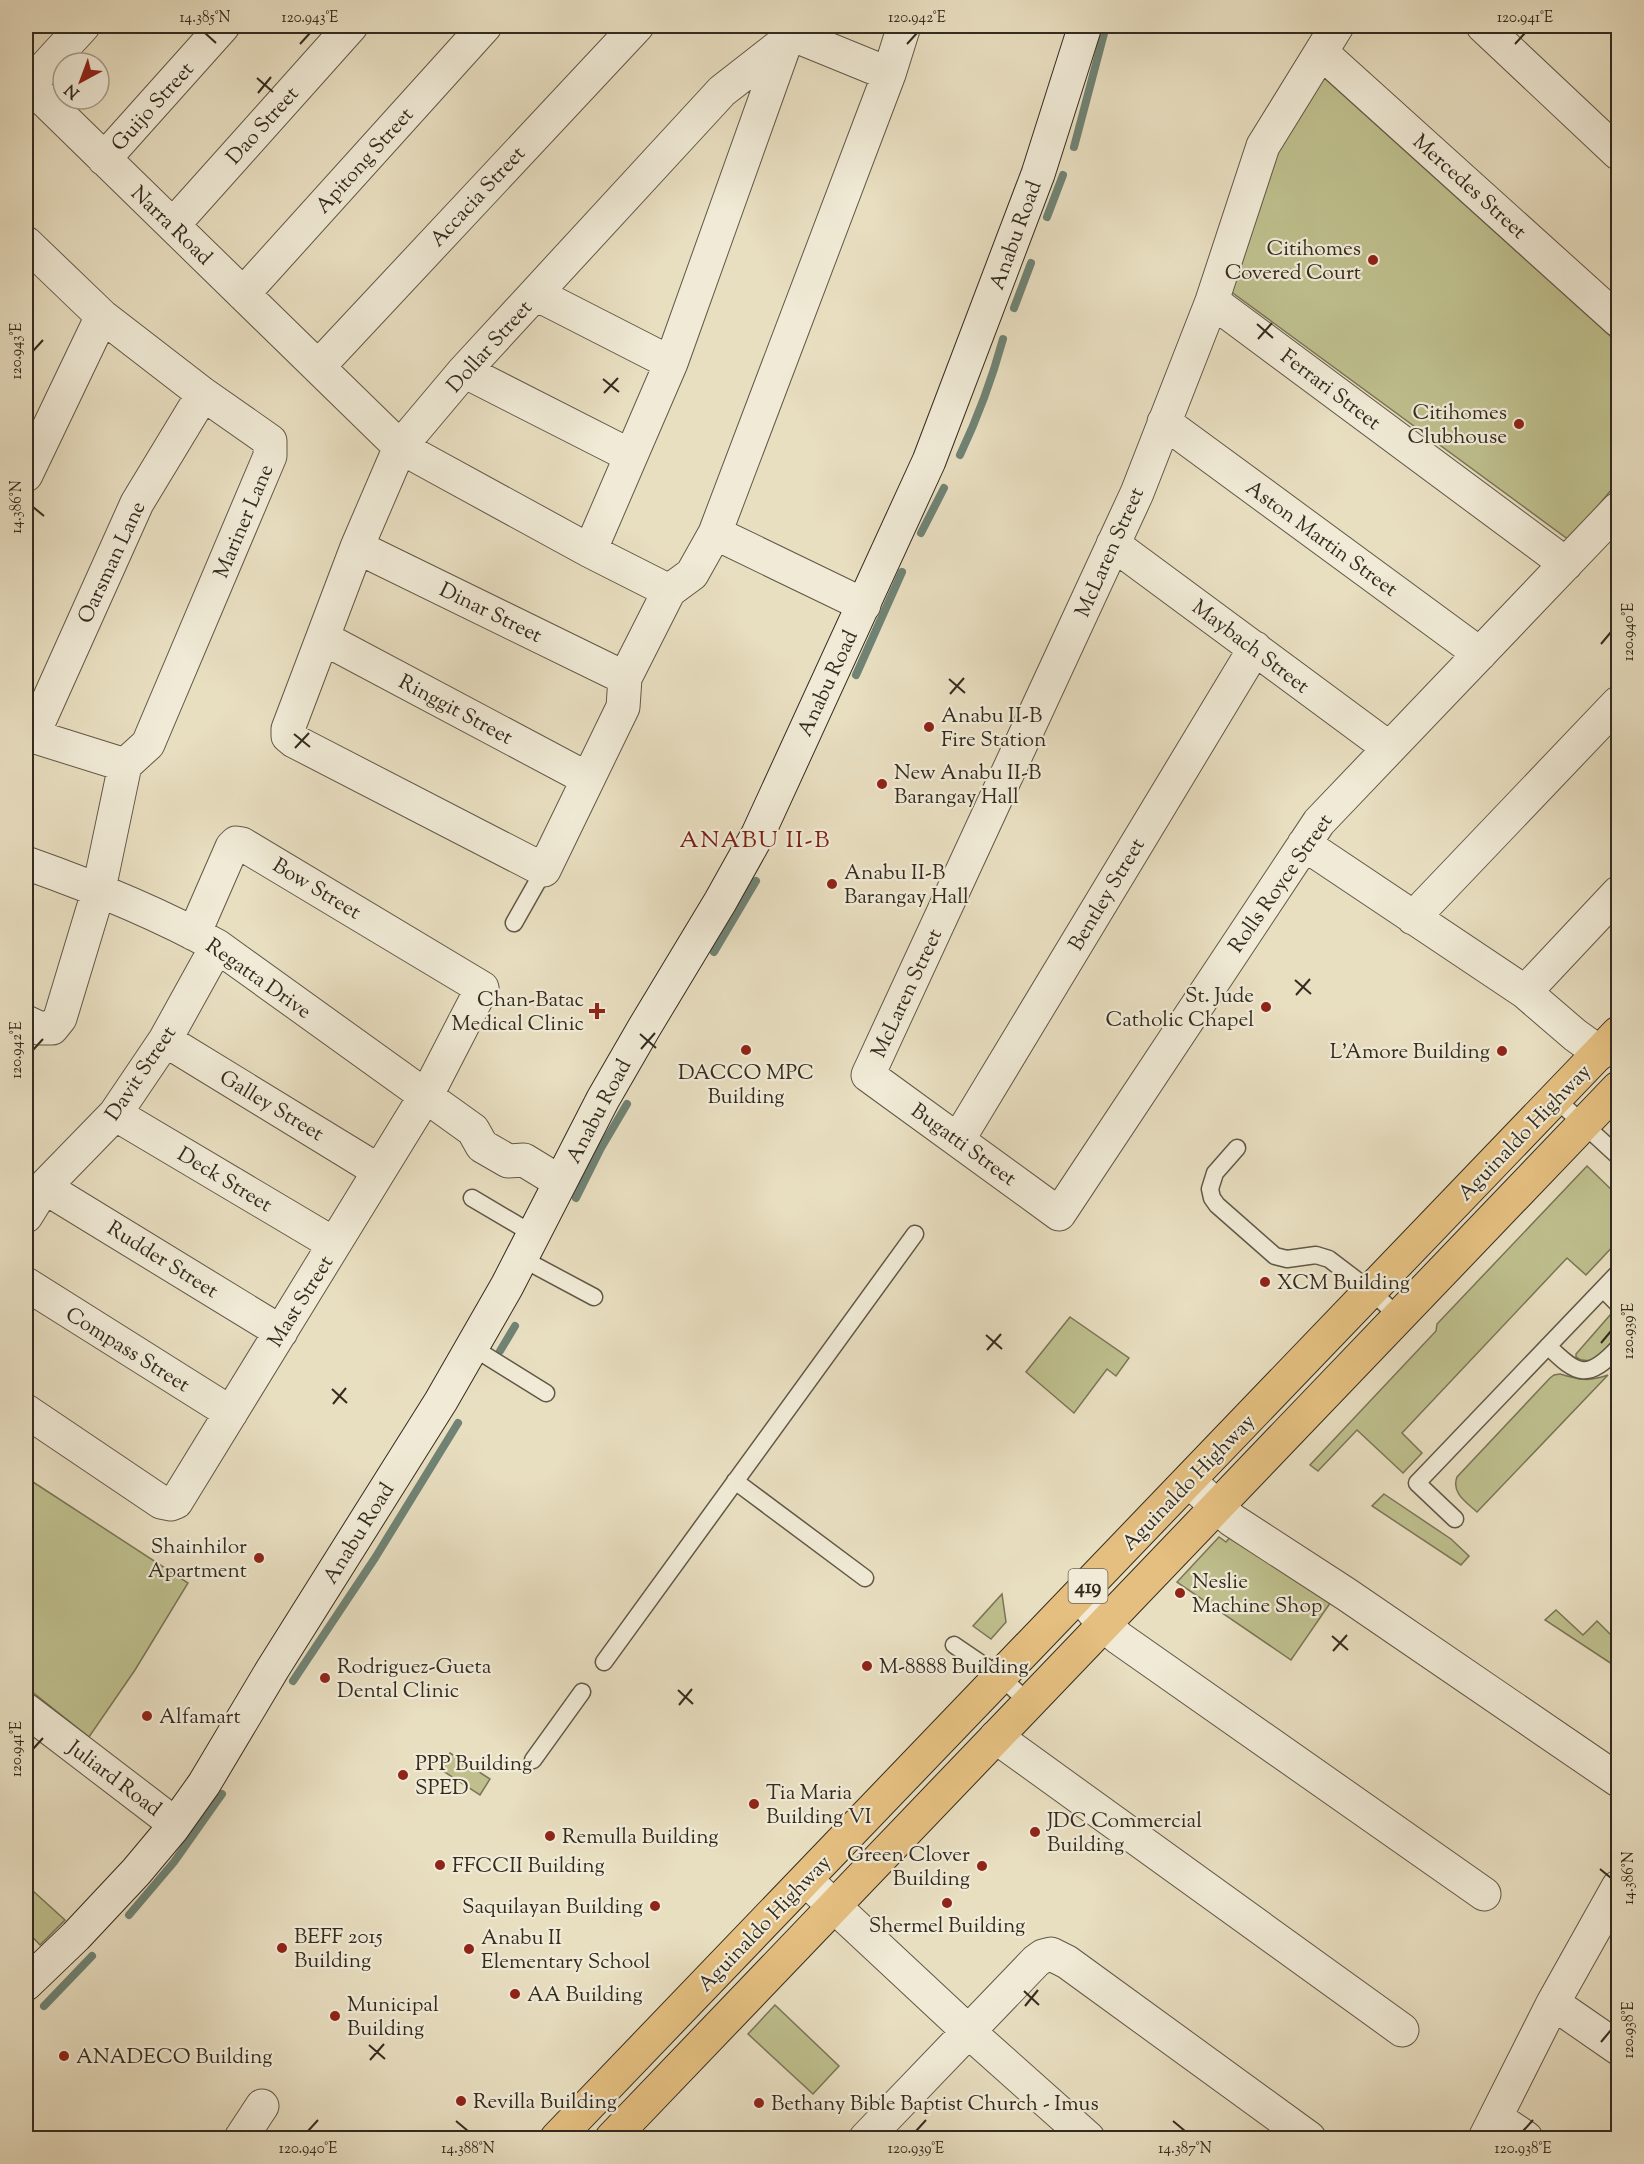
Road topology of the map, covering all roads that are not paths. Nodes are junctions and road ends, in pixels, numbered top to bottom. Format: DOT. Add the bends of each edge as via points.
graph roads {
  1 [pos="83,26"];
  2 [pos="223,26"];
  3 [pos="351,26"];
  4 [pos="486,26"];
  5 [pos="637,26"];
  6 [pos="904,26"];
  7 [pos="1084,26"];
  8 [pos="1483,26"];
  9 [pos="791,33"];
  10 [pos="1329,39"];
  11 [pos="889,74"];
  12 [pos="27,84"];
  13 [pos="1618,153"];
  14 [pos="104,159"];
  15 [pos="173,225"];
  16 [pos="29,254"];
  17 [pos="243,294"];
  18 [pos="536,294"];
  19 [pos="1212,300"];
  20 [pos="102,316"];
  21 [pos="1618,320"];
  22 [pos="671,363"];
  23 [pos="318,367"];
  24 [pos="464,371"];
  25 [pos="203,394"];
  26 [pos="1164,422"];
  27 [pos="400,447"];
  28 [pos="631,456"];
  29 [pos="26,475"];
  30 [pos="1618,509"];
  31 [pos="715,533"];
  32 [pos="1113,544"];
  33 [pos="357,547"];
  34 [pos="590,551"];
  35 [pos="1566,564"];
  36 [pos="669,591"];
  37 [pos="864,605"];
  38 [pos="323,638"];
  39 [pos="1255,648"];
  40 [pos="1480,654"];
  41 [pos="625,678"];
  42 [pos="1618,702"];
  43 [pos="29,735"];
  44 [pos="1389,748"];
  45 [pos="125,765"];
  46 [pos="588,779"];
  47 [pos="1304,844"];
  48 [pos="26,862"];
  49 [pos="544,870"];
  50 [pos="99,889"];
  51 [pos="1618,893"];
  52 [pos="1413,918"];
  53 [pos="514,923"];
  54 [pos="206,940"];
  55 [pos="482,988"];
  56 [pos="1525,992"];
  57 [pos="26,1022"];
  58 [pos="165,1040"];
  59 [pos="1609,1043"];
  60 [pos="868,1075"];
  61 [pos="1618,1088"];
  62 [pos="426,1094"];
  63 [pos="1556,1099"];
  64 [pos="115,1114"];
  65 [pos="1584,1124"];
  66 [pos="958,1140"];
  67 [pos="1237,1148"];
  68 [pos="1618,1156"];
  69 [pos="379,1171"];
  70 [pos="560,1182"];
  71 [pos="44,1186"];
  72 [pos="472,1198"];
  73 [pos="1059,1214"];
  74 [pos="26,1216"];
  75 [pos="915,1234"];
  76 [pos="334,1244"];
  77 [pos="527,1246"];
  78 [pos="1618,1273"];
  79 [pos="26,1284"];
  80 [pos="1603,1289"];
  81 [pos="1371,1291"];
  82 [pos="594,1297"];
  83 [pos="1618,1304"];
  84 [pos="1400,1317"];
  85 [pos="281,1332"];
  86 [pos="1548,1346"];
  87 [pos="472,1347"];
  88 [pos="1618,1348"];
  89 [pos="546,1393"];
  90 [pos="26,1411"];
  91 [pos="231,1413"];
  92 [pos="735,1481"];
  93 [pos="1188,1481"];
  94 [pos="1217,1507"];
  95 [pos="1455,1519"];
  96 [pos="865,1578"];
  97 [pos="1080,1595"];
  98 [pos="1104,1625"];
  99 [pos="954,1645"];
  100 [pos="604,1662"];
  101 [pos="1001,1677"];
  102 [pos="582,1692"];
  103 [pos="1029,1703"];
  104 [pos="26,1710"];
  105 [pos="996,1737"];
  106 [pos="533,1760"];
  107 [pos="1618,1780"];
  108 [pos="176,1824"];
  109 [pos="806,1880"];
  110 [pos="1618,1887"];
  111 [pos="1484,1894"];
  112 [pos="835,1906"];
  113 [pos="26,1984"];
  114 [pos="1553,2003"];
  115 [pos="1402,2030"];
  116 [pos="969,2032"];
  117 [pos="1618,2048"];
  118 [pos="262,2106"];
  119 [pos="1491,2128"];
  120 [pos="1276,2129"];
  121 [pos="241,2139"];
  122 [pos="557,2139"];
  123 [pos="612,2139"];
  124 [pos="866,2139"];
  125 [pos="1088,2139"];
  126 [pos="1309,2139"];
  127 [pos="1526,2139"];
  1 -- 12 [label="street"];
  2 -- 14 [label="street, Guijo Street"];
  3 -- 15 [label="street, Dao Street"];
  4 -- 17 [label="street, Apitong Street"];
  5 -- 23 [label="street, Accacia Street"];
  6 -- 11 [label="street"];
  7 -- 37 [label="street, Anabu Road" via="1038,174 960,384"];
  8 -- 13 [label="street"];
  9 -- 11 [label="street"];
  9 -- 18 [label="street, Dollar Street" via="722,91"];
  9 -- 22 [label="street"];
  10 -- 19 [label="street, McLaren Street" via="1263,146"];
  10 -- 21 [label="street, Mercedes Street"];
  11 -- 31 [label="street"];
  12 -- 14 [label="street, Narra Road"];
  14 -- 15 [label="street, Narra Road"];
  15 -- 17 [label="street, Narra Road"];
  16 -- 20 [label="street, Mariner Lane"];
  17 -- 23 [label="street, Narra Road"];
  18 -- 22 [label="street"];
  18 -- 24 [label="street, Dollar Street"];
  19 -- 26 [label="street, McLaren Street"];
  19 -- 35 [label="street, Ferrari Street"];
  20 -- 25 [label="street, Mariner Lane"];
  20 -- 29 [label="street"];
  22 -- 28 [label="street"];
  23 -- 27 [label="street, Narra Road"];
  24 -- 27 [label="street, Dollar Street"];
  24 -- 28 [label="street"];
  25 -- 43 [label="street, Oarsman Lane" via="136,503"];
  25 -- 45 [label="street, Mariner Lane" via="270,441 270,456 148,744"];
  26 -- 32 [label="street, McLaren Street"];
  26 -- 40 [label="street, Aston Martin Street"];
  27 -- 33 [label="street, Dollar Street"];
  27 -- 34 [label="street, Narra Road"];
  28 -- 34 [label="street"];
  30 -- 35 [label="street, Rolls Royce Street"];
  31 -- 36 [label="street" via="692,574"];
  31 -- 37 [label="street"];
  32 -- 39 [label="street, Maybach Street"];
  32 -- 60 [label="street, McLaren Street"];
  33 -- 38 [label="street, Dollar Street"];
  33 -- 41 [label="street, Dinar Street"];
  34 -- 36 [label="street, Narra Road"];
  35 -- 40 [label="street, Rolls Royce Street"];
  36 -- 41 [label="street"];
  37 -- 70 [label="street, Anabu Road" via="758,834 603,1099"];
  38 -- 46 [label="street, Ringgit Street"];
  38 -- 49 [label="street, Dollar Street" via="288,736"];
  39 -- 44 [label="street, Maybach Street"];
  39 -- 66 [label="street, Bentley Street"];
  40 -- 44 [label="street, Rolls Royce Street"];
  41 -- 46 [label="street" via="623,707"];
  42 -- 52 [label="street"];
  43 -- 45 [label="street"];
  44 -- 47 [label="street, Rolls Royce Street" via="1319,822"];
  45 -- 50 [label="street"];
  46 -- 49 [label="street"];
  47 -- 52 [label="street"];
  47 -- 73 [label="street, Rolls Royce Street"];
  48 -- 50 [label="street, Regatta Drive"];
  49 -- 53 [label="lane"];
  50 -- 54 [label="street, Regatta Drive"];
  50 -- 57 [label="street" via="60,1018 52,1028"];
  51 -- 56 [label="street"];
  52 -- 56 [label="street"];
  54 -- 55 [label="street, Bow Street" via="231,848 236,843 243,844"];
  54 -- 58 [label="street, Davit Street"];
  54 -- 62 [label="street, Regatta Drive"];
  55 -- 62 [label="street, Mast Street"];
  56 -- 59 [label="street" via="1575,1035"];
  58 -- 64 [label="street, Davit Street"];
  58 -- 69 [label="street, Galley Street"];
  59 -- 63 [label="highway, Aguinaldo Highway / 419"];
  60 -- 66 [label="street, Bugatti Street"];
  61 -- 65 [label="highway, Aguinaldo Highway / 419"];
  62 -- 69 [label="street, Mast Street"];
  62 -- 70 [label="street, Regatta Drive" via="473,1130 482,1146 508,1161 524,1160"];
  63 -- 65 [label="lane"];
  63 -- 81 [label="highway, Aguinaldo Highway / 419"];
  64 -- 71 [label="street, Davit Street"];
  64 -- 76 [label="street, Deck Street"];
  65 -- 68 [label="lane"];
  65 -- 84 [label="highway, Aguinaldo Highway / 419"];
  66 -- 73 [label="street, Bugatti Street"];
  67 -- 81 [label="lane" via="1211,1180 1210,1189 1217,1205 1275,1256 1322,1256"];
  69 -- 76 [label="street, Mast Street"];
  70 -- 77 [label="street, Anabu Road"];
  71 -- 74 [label="street, Davit Street"];
  71 -- 85 [label="street, Rudder Street"];
  72 -- 77 [label="lane"];
  75 -- 92 [label="lane"];
  76 -- 85 [label="street, Mast Street"];
  77 -- 82 [label="lane"];
  77 -- 87 [label="street, Anabu Road"];
  78 -- 80 [label="lane"];
  79 -- 91 [label="street, Compass Street"];
  80 -- 83 [label="lane"];
  80 -- 86 [label="lane"];
  81 -- 84 [label="lane"];
  81 -- 93 [label="highway, Aguinaldo Highway / 419"];
  84 -- 94 [label="highway, Aguinaldo Highway / 419"];
  85 -- 91 [label="street, Mast Street"];
  86 -- 88 [label="lane" via="1572,1367 1586,1371 1605,1362"];
  86 -- 95 [label="lane" via="1417,1483"];
  87 -- 89 [label="lane"];
  87 -- 108 [label="street, Anabu Road"];
  90 -- 91 [label="street, Mast Street" via="161,1502 171,1504 176,1502"];
  92 -- 96 [label="lane"];
  92 -- 100 [label="lane"];
  93 -- 94 [label="street"];
  93 -- 97 [label="highway, Aguinaldo Highway / 419"];
  94 -- 98 [label="highway, Aguinaldo Highway / 419"];
  94 -- 107 [label="street"];
  97 -- 98 [label="street"];
  97 -- 101 [label="highway, Aguinaldo Highway / 419"];
  98 -- 103 [label="highway, Aguinaldo Highway / 419"];
  98 -- 111 [label="street"];
  99 -- 101 [label="lane"];
  101 -- 103 [label="lane"];
  101 -- 109 [label="highway, Aguinaldo Highway / 419"];
  102 -- 106 [label="lane"];
  103 -- 105 [label="highway, Aguinaldo Highway / 419"];
  104 -- 108 [label="street, Juliard Road"];
  105 -- 112 [label="highway, Aguinaldo Highway / 419"];
  105 -- 115 [label="street"];
  108 -- 113 [label="street, Anabu Road" via="111,1899"];
  109 -- 112 [label="street"];
  109 -- 122 [label="highway, Aguinaldo Highway / 419"];
  110 -- 114 [label="street"];
  112 -- 116 [label="street"];
  112 -- 123 [label="highway, Aguinaldo Highway / 419"];
  114 -- 117 [label="street"];
  114 -- 119 [label="street"];
  116 -- 120 [label="street" via="1036,1961 1051,1954 1067,1962"];
  116 -- 124 [label="street"];
  116 -- 125 [label="street"];
  118 -- 121 [label="street"];
  119 -- 127 [label="street"];
  120 -- 126 [label="street"];
}
